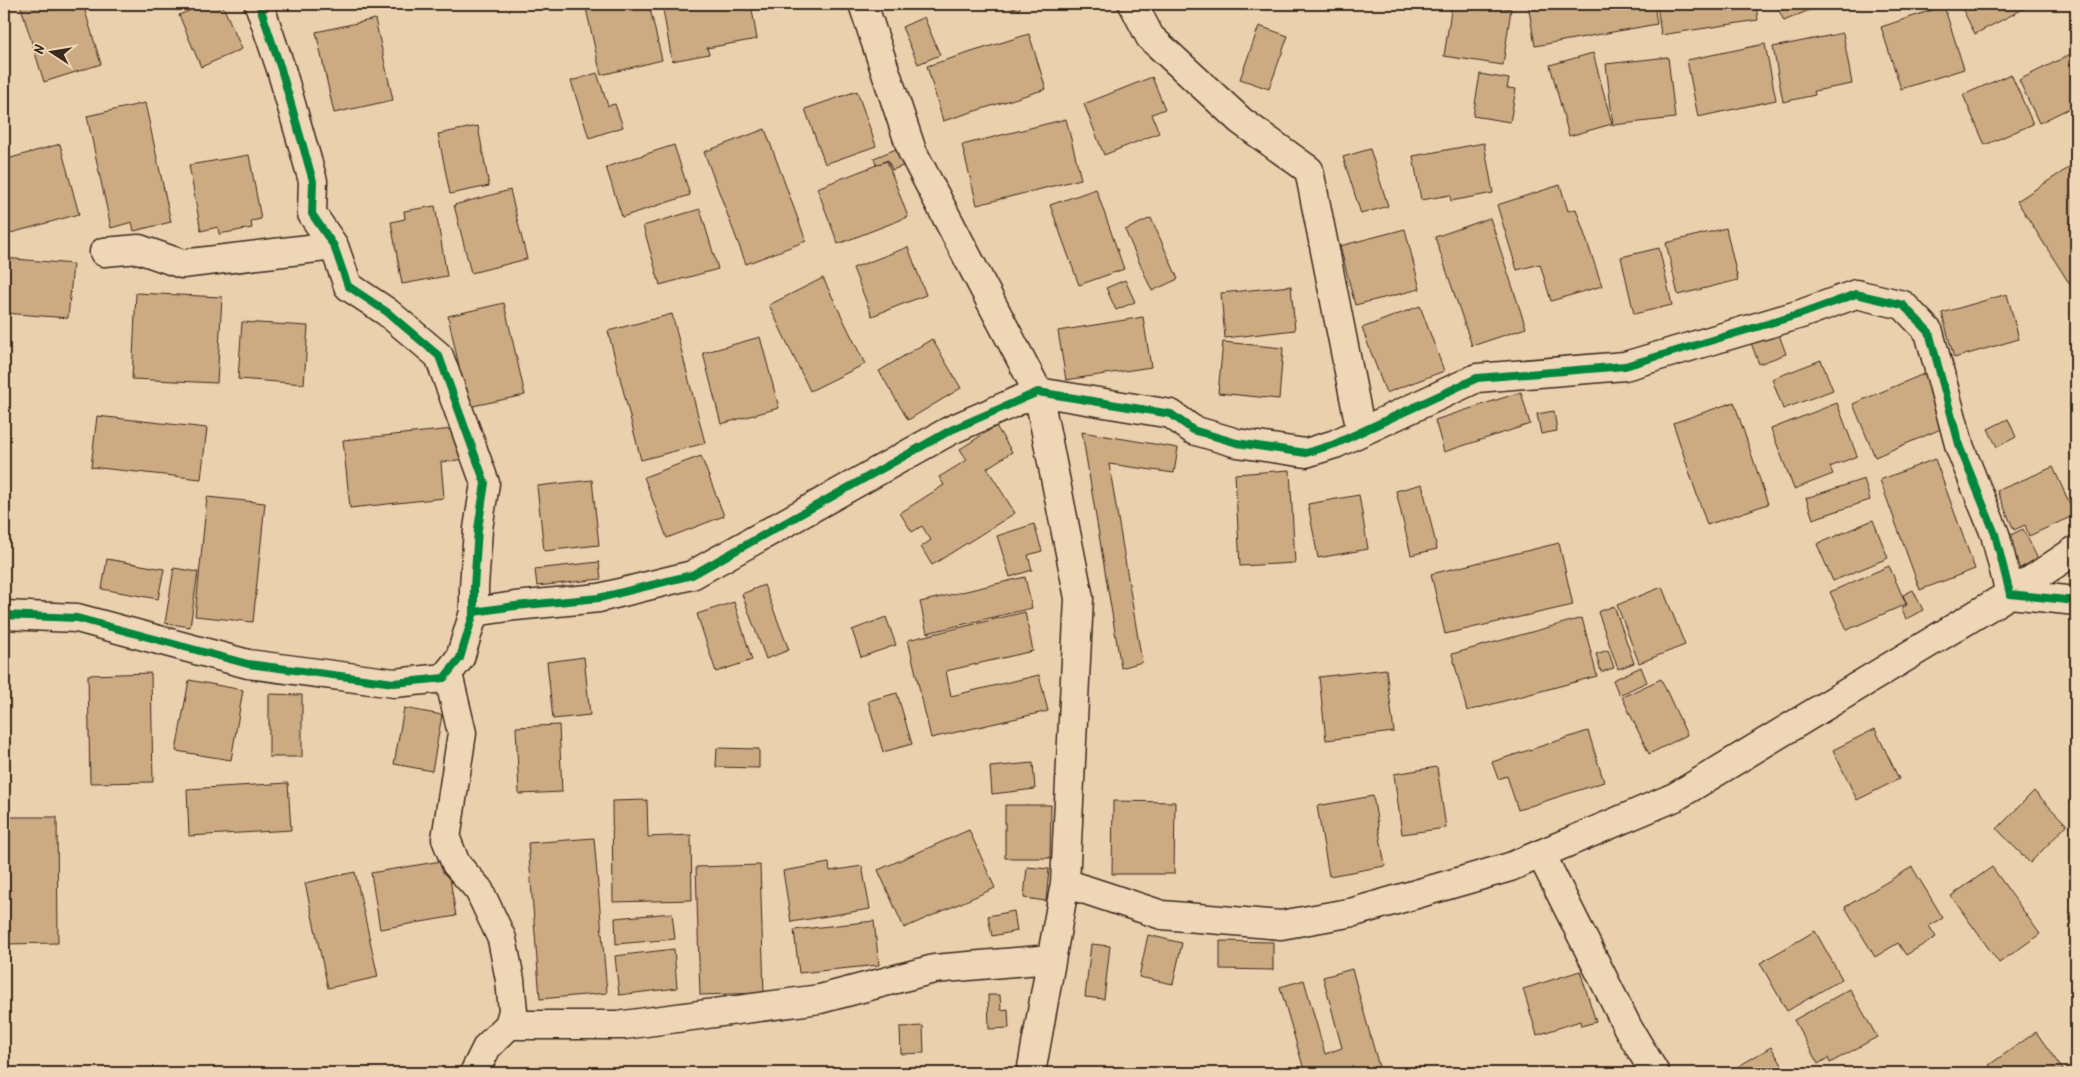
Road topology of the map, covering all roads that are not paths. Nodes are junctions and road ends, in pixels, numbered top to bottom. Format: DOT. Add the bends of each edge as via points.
graph roads {
  1 [pos="259,4"];
  2 [pos="863,4"];
  3 [pos="1133,4"];
  4 [pos="334,246"];
  5 [pos="104,252"];
  6 [pos="1038,392"];
  7 [pos="1361,432"];
  8 [pos="2076,550"];
  9 [pos="2010,594"];
  10 [pos="2076,601"];
  11 [pos="474,612"];
  12 [pos="4,615"];
  13 [pos="448,674"];
  14 [pos="1541,854"];
  15 [pos="1065,883"];
  16 [pos="1052,959"];
  17 [pos="508,1025"];
  18 [pos="474,1073"];
  19 [pos="1031,1073"];
  20 [pos="1655,1073"];
  1 -- 4 [label="street" via="313,181 312,214"];
  2 -- 6 [label="street" via="912,151"];
  3 -- 7 [label="street" via="1150,37 1241,121 1309,170"];
  4 -- 5 [label="street" via="182,264 139,249"];
  4 -- 11 [label="street" via="348,286 387,312 439,356 485,483 478,530"];
  6 -- 7 [label="street" via="1171,414 1193,430 1237,443 1306,453"];
  6 -- 11 [label="street" via="951,430 692,575 599,598"];
  6 -- 15 [label="street" via="1079,598"];
  7 -- 9 [label="street" via="1477,378 1625,366 1801,314 1856,294 1903,306 1929,332 1960,448 1995,534"];
  8 -- 9 [label="street"];
  9 -- 10 [label="street"];
  9 -- 14 [label="street" via="1675,797"];
  11 -- 13 [label="street" via="460,658"];
  12 -- 13 [label="street" via="77,618 248,664 394,683 428,681"];
  13 -- 17 [label="street" via="462,733 446,839 456,864 479,890 502,939 513,1011"];
  14 -- 15 [label="street" via="1510,867 1354,912 1281,926 1162,916"];
  14 -- 20 [label="street" via="1628,1028"];
  15 -- 16 [label="street"];
  16 -- 17 [label="street" via="934,969 820,998 624,1025"];
  16 -- 19 [label="street"];
  17 -- 18 [label="street" via="487,1047"];
}
